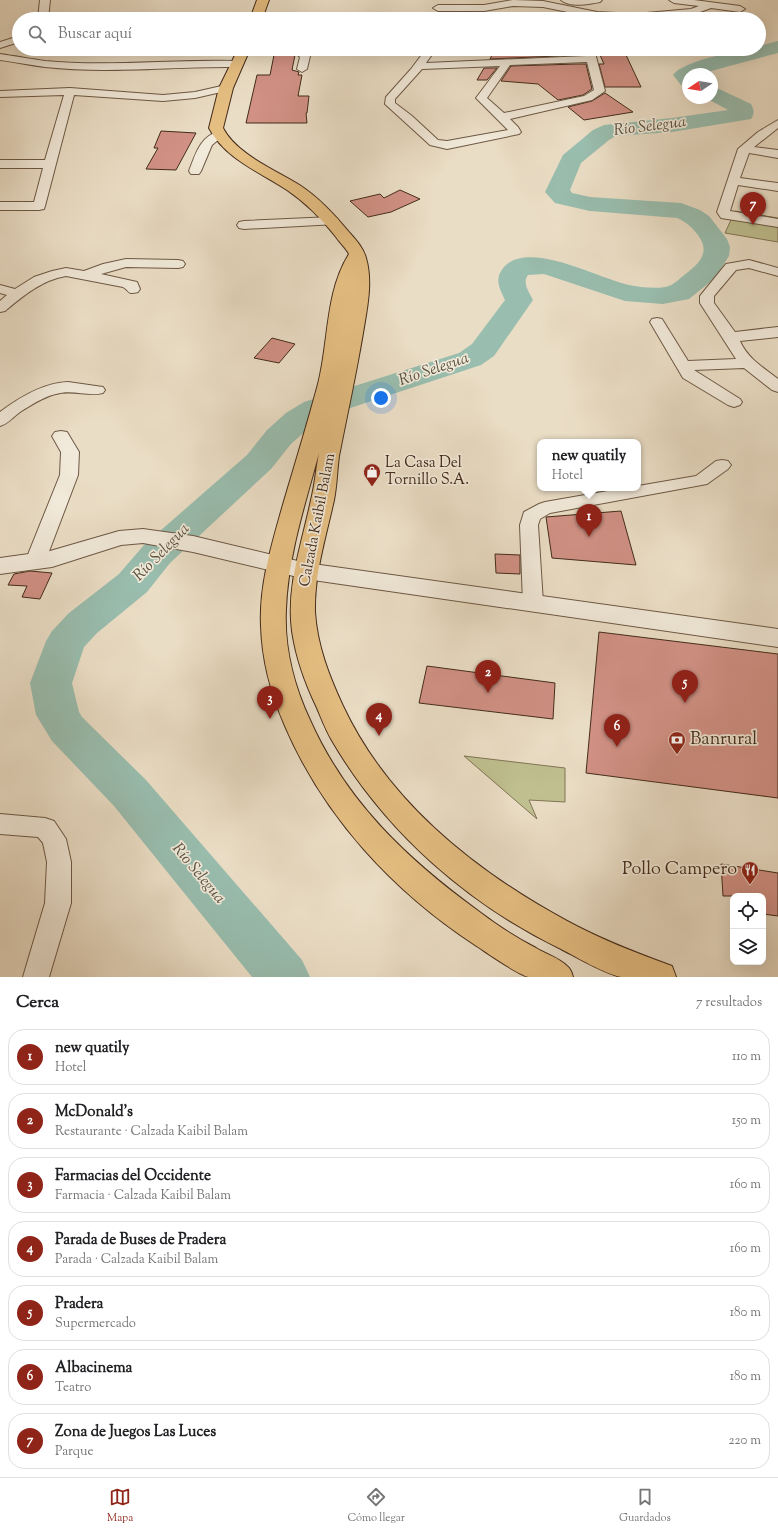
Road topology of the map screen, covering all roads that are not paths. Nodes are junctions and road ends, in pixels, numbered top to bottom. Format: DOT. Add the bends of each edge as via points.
graph roads {
  1 [pos="45,0"];
  2 [pos="263,0"];
  3 [pos="561,0"];
  4 [pos="597,0"];
  5 [pos="674,0"];
  6 [pos="720,3"];
  7 [pos="439,4"];
  8 [pos="707,5"];
  9 [pos="740,9"];
  10 [pos="44,12"];
  11 [pos="259,12"];
  12 [pos="582,12"];
  13 [pos="692,12"];
  14 [pos="12,41"];
  15 [pos="0,45"];
  16 [pos="235,56"];
  17 [pos="241,56"];
  18 [pos="305,56"];
  19 [pos="426,56"];
  20 [pos="572,56"];
  21 [pos="591,56"];
  22 [pos="0,57"];
  23 [pos="507,63"];
  24 [pos="419,66"];
  25 [pos="302,69"];
  26 [pos="226,88"];
  27 [pos="70,91"];
  28 [pos="0,94"];
  29 [pos="502,117"];
  30 [pos="777,124"];
  31 [pos="218,135"];
  32 [pos="744,149"];
  33 [pos="778,154"];
  34 [pos="0,164"];
  35 [pos="51,164"];
  36 [pos="195,171"];
  37 [pos="735,181"];
  38 [pos="778,187"];
  39 [pos="0,206"];
  40 [pos="332,221"];
  41 [pos="778,223"];
  42 [pos="244,225"];
  43 [pos="356,253"];
  44 [pos="178,264"];
  45 [pos="778,272"];
  46 [pos="85,275"];
  47 [pos="133,288"];
  48 [pos="0,289"];
  49 [pos="18,294"];
  50 [pos="0,308"];
  51 [pos="657,322"];
  52 [pos="778,332"];
  53 [pos="731,337"];
  54 [pos="748,364"];
  55 [pos="684,366"];
  56 [pos="778,387"];
  57 [pos="97,390"];
  58 [pos="734,402"];
  59 [pos="3,415"];
  60 [pos="326,424"];
  61 [pos="61,436"];
  62 [pos="722,466"];
  63 [pos="640,491"];
  64 [pos="641,491"];
  65 [pos="35,562"];
  66 [pos="0,566"];
  67 [pos="278,566"];
  68 [pos="306,572"];
  69 [pos="533,604"];
  70 [pos="778,638"];
  71 [pos="0,824"];
  72 [pos="36,977"];
  73 [pos="557,977"];
  74 [pos="660,977"];
  1 -- 10 [label="street"];
  2 -- 11 [label="main road"];
  3 -- 4 [label="street"];
  5 -- 8 [label="street"];
  6 -- 8 [label="street"];
  6 -- 9 [label="street"];
  7 -- 12 [label="street" via="484,8 513,3 543,4"];
  8 -- 13 [label="street"];
  14 -- 15 [label="street"];
  16 -- 22 [label="street" via="194,63 107,66 46,64"];
  17 -- 26 [label="main road"];
  18 -- 25 [label="street"];
  19 -- 24 [label="street"];
  20 -- 23 [label="street"];
  21 -- 29 [label="street" via="600,91 588,98"];
  23 -- 24 [label="street"];
  23 -- 29 [label="street" via="481,98"];
  24 -- 29 [label="street" via="390,99 390,104 434,143 447,145 515,132"];
  26 -- 27 [label="street" via="195,95 163,98"];
  26 -- 31 [label="main road" via="216,128"];
  27 -- 28 [label="street"];
  27 -- 35 [label="street"];
  30 -- 32 [label="street"];
  31 -- 36 [label="street" via="207,143"];
  31 -- 40 [label="main road, Calzada Kaibil Balam" via="237,152 301,193"];
  32 -- 33 [label="street"];
  32 -- 37 [label="street"];
  34 -- 35 [label="street"];
  35 -- 39 [label="street" via="39,206"];
  37 -- 38 [label="street"];
  37 -- 41 [label="street" via="724,212 726,215"];
  40 -- 42 [label="street"];
  40 -- 43 [label="main road, Calzada Kaibil Balam"];
  43 -- 60 [label="main road, Calzada Kaibil Balam" via="344,287 326,390"];
  43 -- 60 [label="main road, Calzada Kaibil Balam" via="361,287 346,381"];
  44 -- 46 [label="street" via="126,263"];
  45 -- 53 [label="street" via="749,264 731,267 707,296 710,310"];
  46 -- 47 [label="street" via="127,283"];
  46 -- 49 [label="street" via="58,272"];
  48 -- 49 [label="street"];
  49 -- 50 [label="street"];
  51 -- 55 [label="street"];
  52 -- 53 [label="street"];
  53 -- 54 [label="street" via="736,349"];
  54 -- 55 [label="street"];
  54 -- 56 [label="street"];
  55 -- 58 [label="street" via="689,375"];
  57 -- 59 [label="street" via="61,387 45,391"];
  60 -- 67 [label="main road, Calzada Kaibil Balam"];
  60 -- 68 [label="main road, Calzada Kaibil Balam" via="329,456"];
  61 -- 65 [label="street" via="70,452 69,475"];
  62 -- 64 [label="street" via="701,480"];
  63 -- 69 [label="street" via="545,508 531,516 529,525"];
  65 -- 66 [label="street"];
  65 -- 67 [label="street" via="119,538 143,536 193,544"];
  67 -- 68 [label="street"];
  67 -- 73 [label="main road, Calzada Kaibil Balam" via="273,624 279,668 295,720 330,785 365,831 426,891 471,926"];
  68 -- 69 [label="street"];
  68 -- 74 [label="main road, Calzada Kaibil Balam" via="303,611 305,627 312,666 328,709 353,754 402,816 454,864 532,918 588,947"];
  69 -- 70 [label="street"];
  71 -- 72 [label="street" via="45,828 54,839 59,862 58,903"];
}
